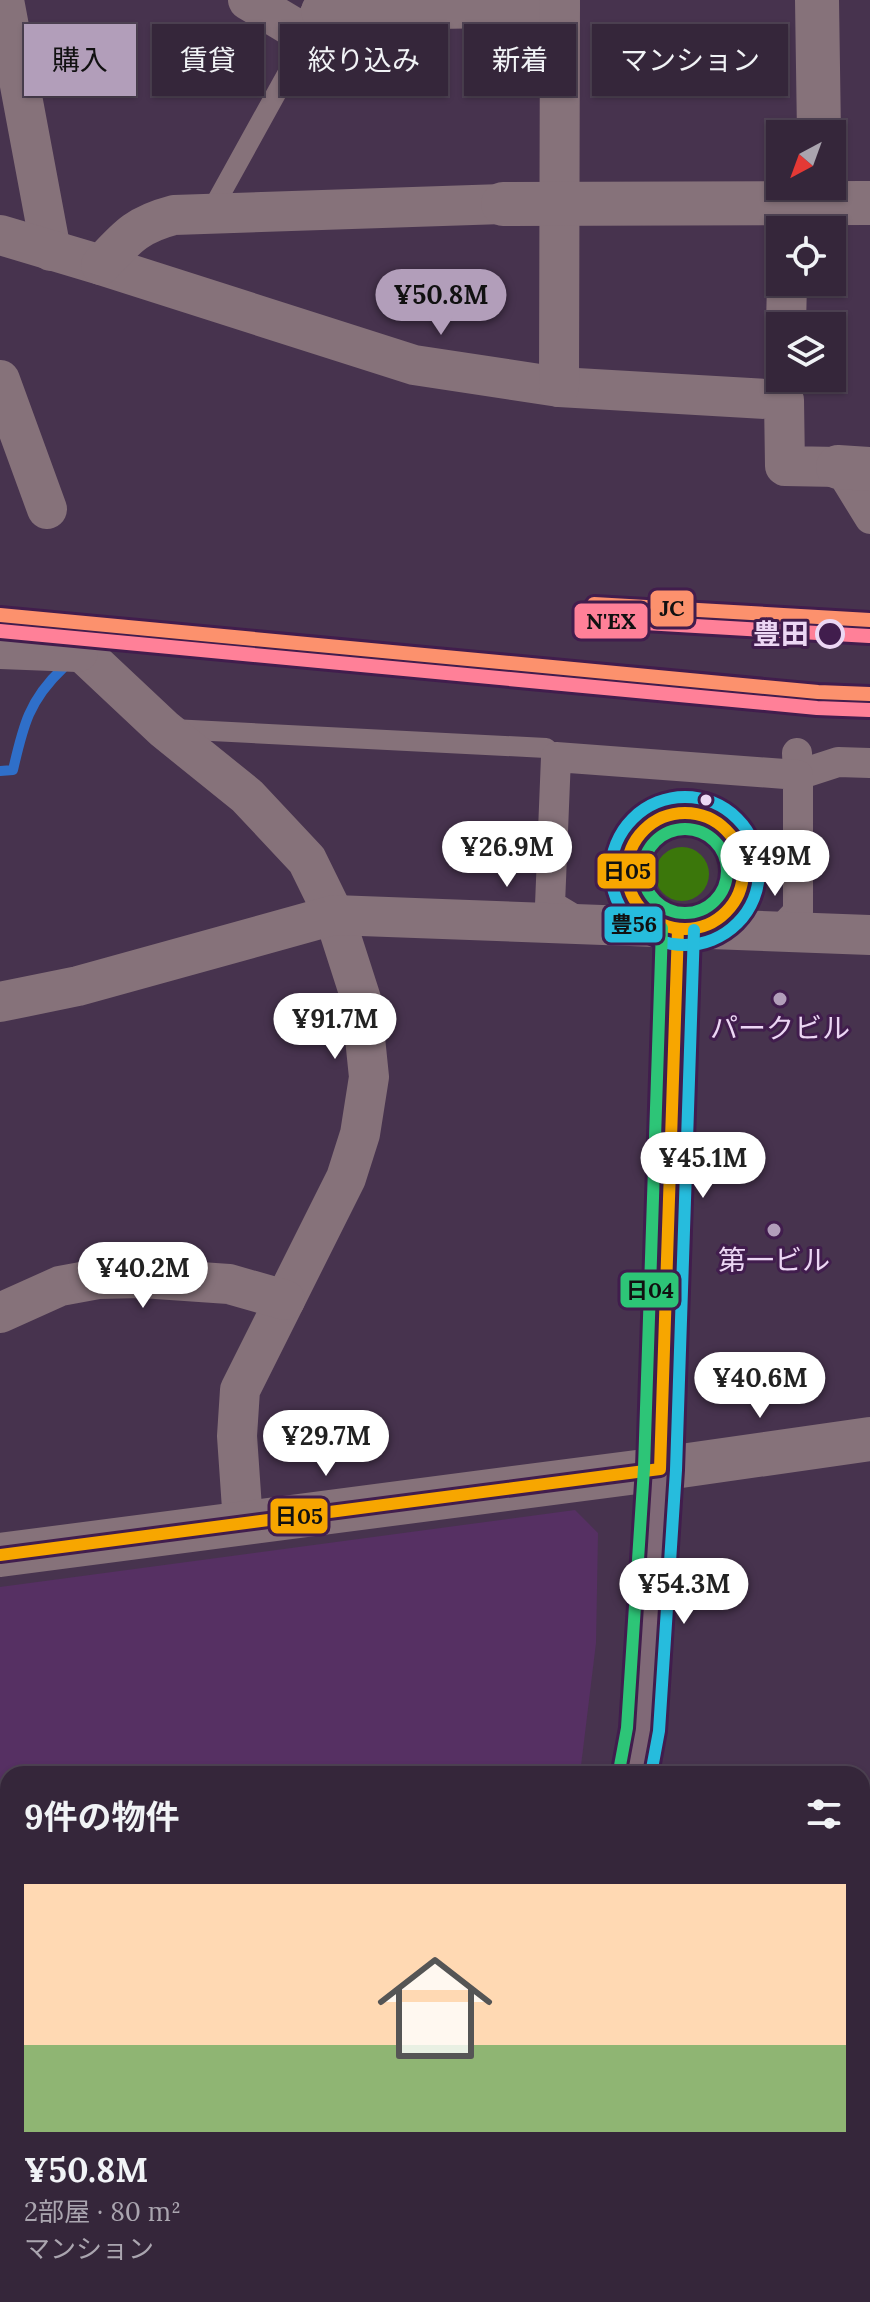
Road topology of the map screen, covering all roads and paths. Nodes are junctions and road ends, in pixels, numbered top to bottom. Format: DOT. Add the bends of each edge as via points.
graph roads {
  1 [pos="4,0"];
  2 [pos="248,0"];
  3 [pos="817,0"];
  4 [pos="560,4"];
  5 [pos="319,16"];
  6 [pos="819,120"];
  7 [pos="870,203"];
  8 [pos="503,204"];
  9 [pos="561,205"];
  10 [pos="804,206"];
  11 [pos="209,215"];
  12 [pos="0,235"];
  13 [pos="51,251"];
  14 [pos="101,265"];
  15 [pos="0,380"];
  16 [pos="559,387"];
  17 [pos="766,389"];
  18 [pos="784,392"];
  19 [pos="854,468"];
  20 [pos="47,509"];
  21 [pos="870,519"];
  22 [pos="46,632"];
  23 [pos="0,649"];
  24 [pos="82,652"];
  25 [pos="164,729"];
  26 [pos="556,757"];
  27 [pos="870,763"];
  28 [pos="798,764"];
  29 [pos="334,915"];
  30 [pos="580,923"];
  31 [pos="678,929"];
  32 [pos="781,930"];
  33 [pos="870,935"];
  34 [pos="0,1002"];
  35 [pos="285,1300"];
  36 [pos="0,1313"];
  37 [pos="870,1439"];
  38 [pos="660,1469"];
  39 [pos="243,1523"];
  40 [pos="0,1555"];
  41 [pos="636,1766"];
  1 -- 13 [label="street"];
  2 -- 5 [label="street"];
  3 -- 6 [label="street"];
  4 -- 5 [label="street"];
  4 -- 9 [label="street"];
  5 -- 11 [label="lane"];
  7 -- 10 [label="street"];
  8 -- 9 [label="street"];
  8 -- 11 [label="street"];
  9 -- 10 [label="street"];
  9 -- 16 [label="street"];
  11 -- 14 [label="street" via="153,221 133,231"];
  12 -- 13 [label="street"];
  13 -- 14 [label="street"];
  14 -- 16 [label="street" via="414,365"];
  15 -- 20 [label="street"];
  16 -- 17 [label="street"];
  18 -- 19 [label="street" via="785,466"];
  19 -- 21 [label="street"];
  22 -- 24 [label="street"];
  23 -- 24 [label="street"];
  24 -- 25 [label="street"];
  25 -- 26 [label="lane" via="546,748"];
  25 -- 29 [label="street" via="247,796 307,860"];
  26 -- 28 [label="street"];
  26 -- 30 [label="street" via="550,905"];
  27 -- 28 [label="street"];
  28 -- 32 [label="street" via="798,912"];
  29 -- 30 [label="street"];
  29 -- 34 [label="street" via="78,986"];
  29 -- 35 [label="street" via="361,999 369,1077 346,1178"];
  30 -- 31 [label="street"];
  31 -- 32 [label="street"];
  31 -- 38 [label="main road"];
  32 -- 33 [label="street"];
  35 -- 36 [label="street" via="229,1284 98,1279 60,1286"];
  35 -- 39 [label="street" via="240,1390 237,1436"];
  37 -- 38 [label="street"];
  38 -- 39 [label="street"];
  38 -- 41 [label="main road"];
  39 -- 40 [label="street"];
}
